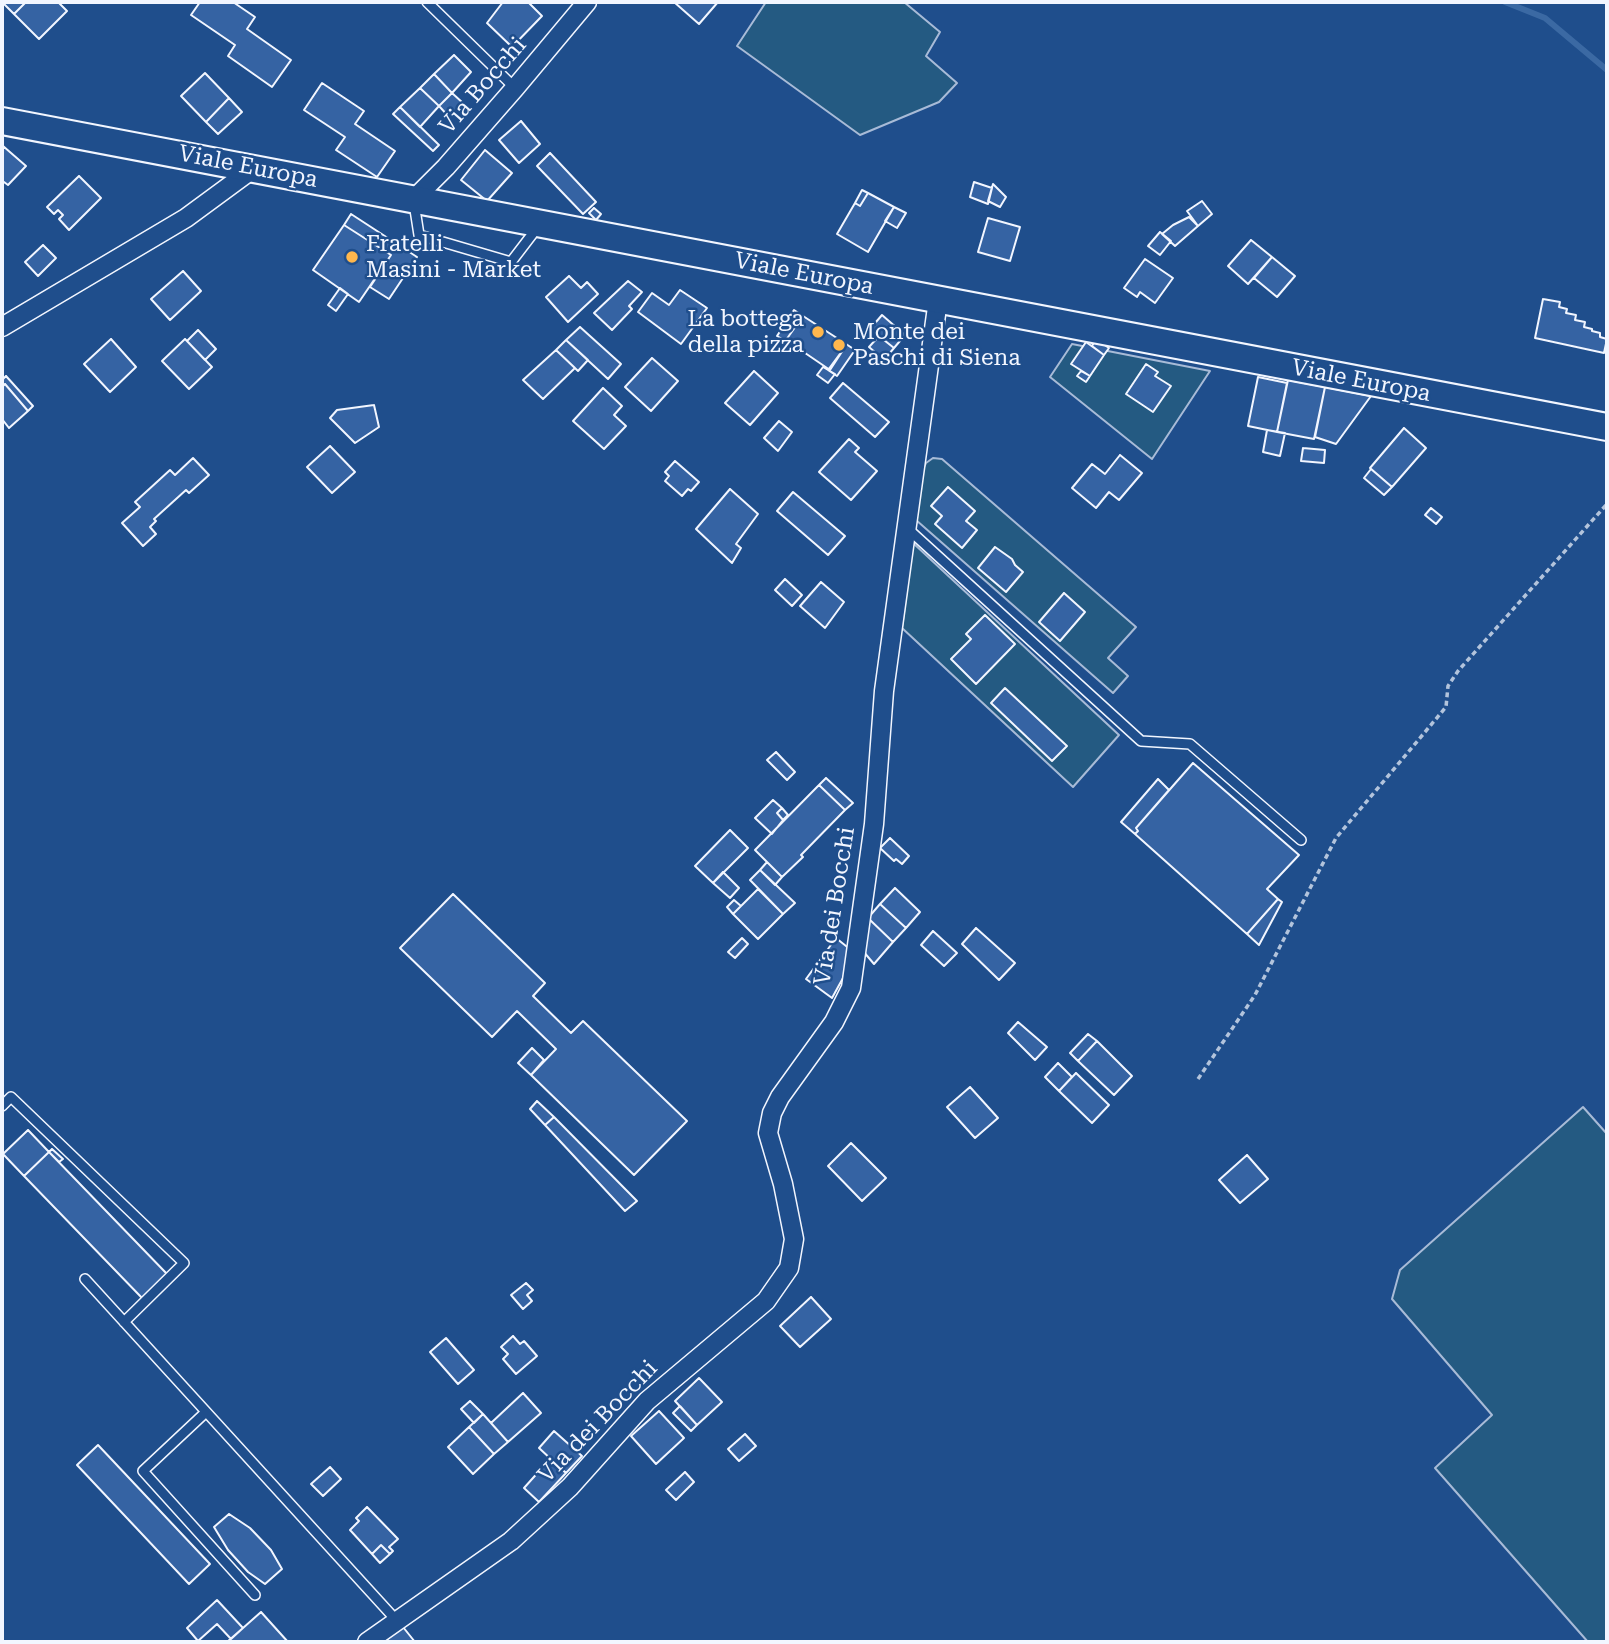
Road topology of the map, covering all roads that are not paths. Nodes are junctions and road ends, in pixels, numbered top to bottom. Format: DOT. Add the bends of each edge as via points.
graph roads {
  1 [pos="427,2"];
  2 [pos="587,2"];
  3 [pos="515,88"];
  4 [pos="2,121"];
  5 [pos="254,168"];
  6 [pos="414,200"];
  7 [pos="540,223"];
  8 [pos="939,300"];
  9 [pos="2,327"];
  10 [pos="1607,427"];
  11 [pos="907,528"];
  12 [pos="1301,840"];
  13 [pos="2,1106"];
  14 [pos="85,1279"];
  15 [pos="124,1322"];
  16 [pos="206,1412"];
  17 [pos="255,1595"];
  18 [pos="397,1621"];
  19 [pos="367,1642"];
  1 -- 3 [label="lane"];
  2 -- 3 [label="street, Via Bocchi"];
  3 -- 6 [label="street, Via Bocchi"];
  4 -- 5 [label="main road, Viale Europa"];
  5 -- 6 [label="main road, Viale Europa"];
  5 -- 9 [label="street" via="186,218"];
  6 -- 7 [label="main road, Viale Europa"];
  6 -- 7 [label="lane" via="419,235 511,262"];
  7 -- 8 [label="main road, Viale Europa"];
  8 -- 10 [label="main road, Viale Europa"];
  8 -- 11 [label="street, Via dei Bocchi"];
  11 -- 12 [label="lane" via="1141,741 1190,744"];
  11 -- 18 [label="street, Via dei Bocchi" via="851,988 834,1022 780,1097 768,1133 794,1238 789,1268 766,1301 647,1401 570,1488 521,1532"];
  13 -- 15 [label="lane" via="11,1097 184,1263"];
  14 -- 15 [label="lane"];
  15 -- 16 [label="lane"];
  16 -- 17 [label="lane" via="143,1471"];
  16 -- 18 [label="lane"];
  18 -- 19 [label="street, Via dei Bocchi"];
}
